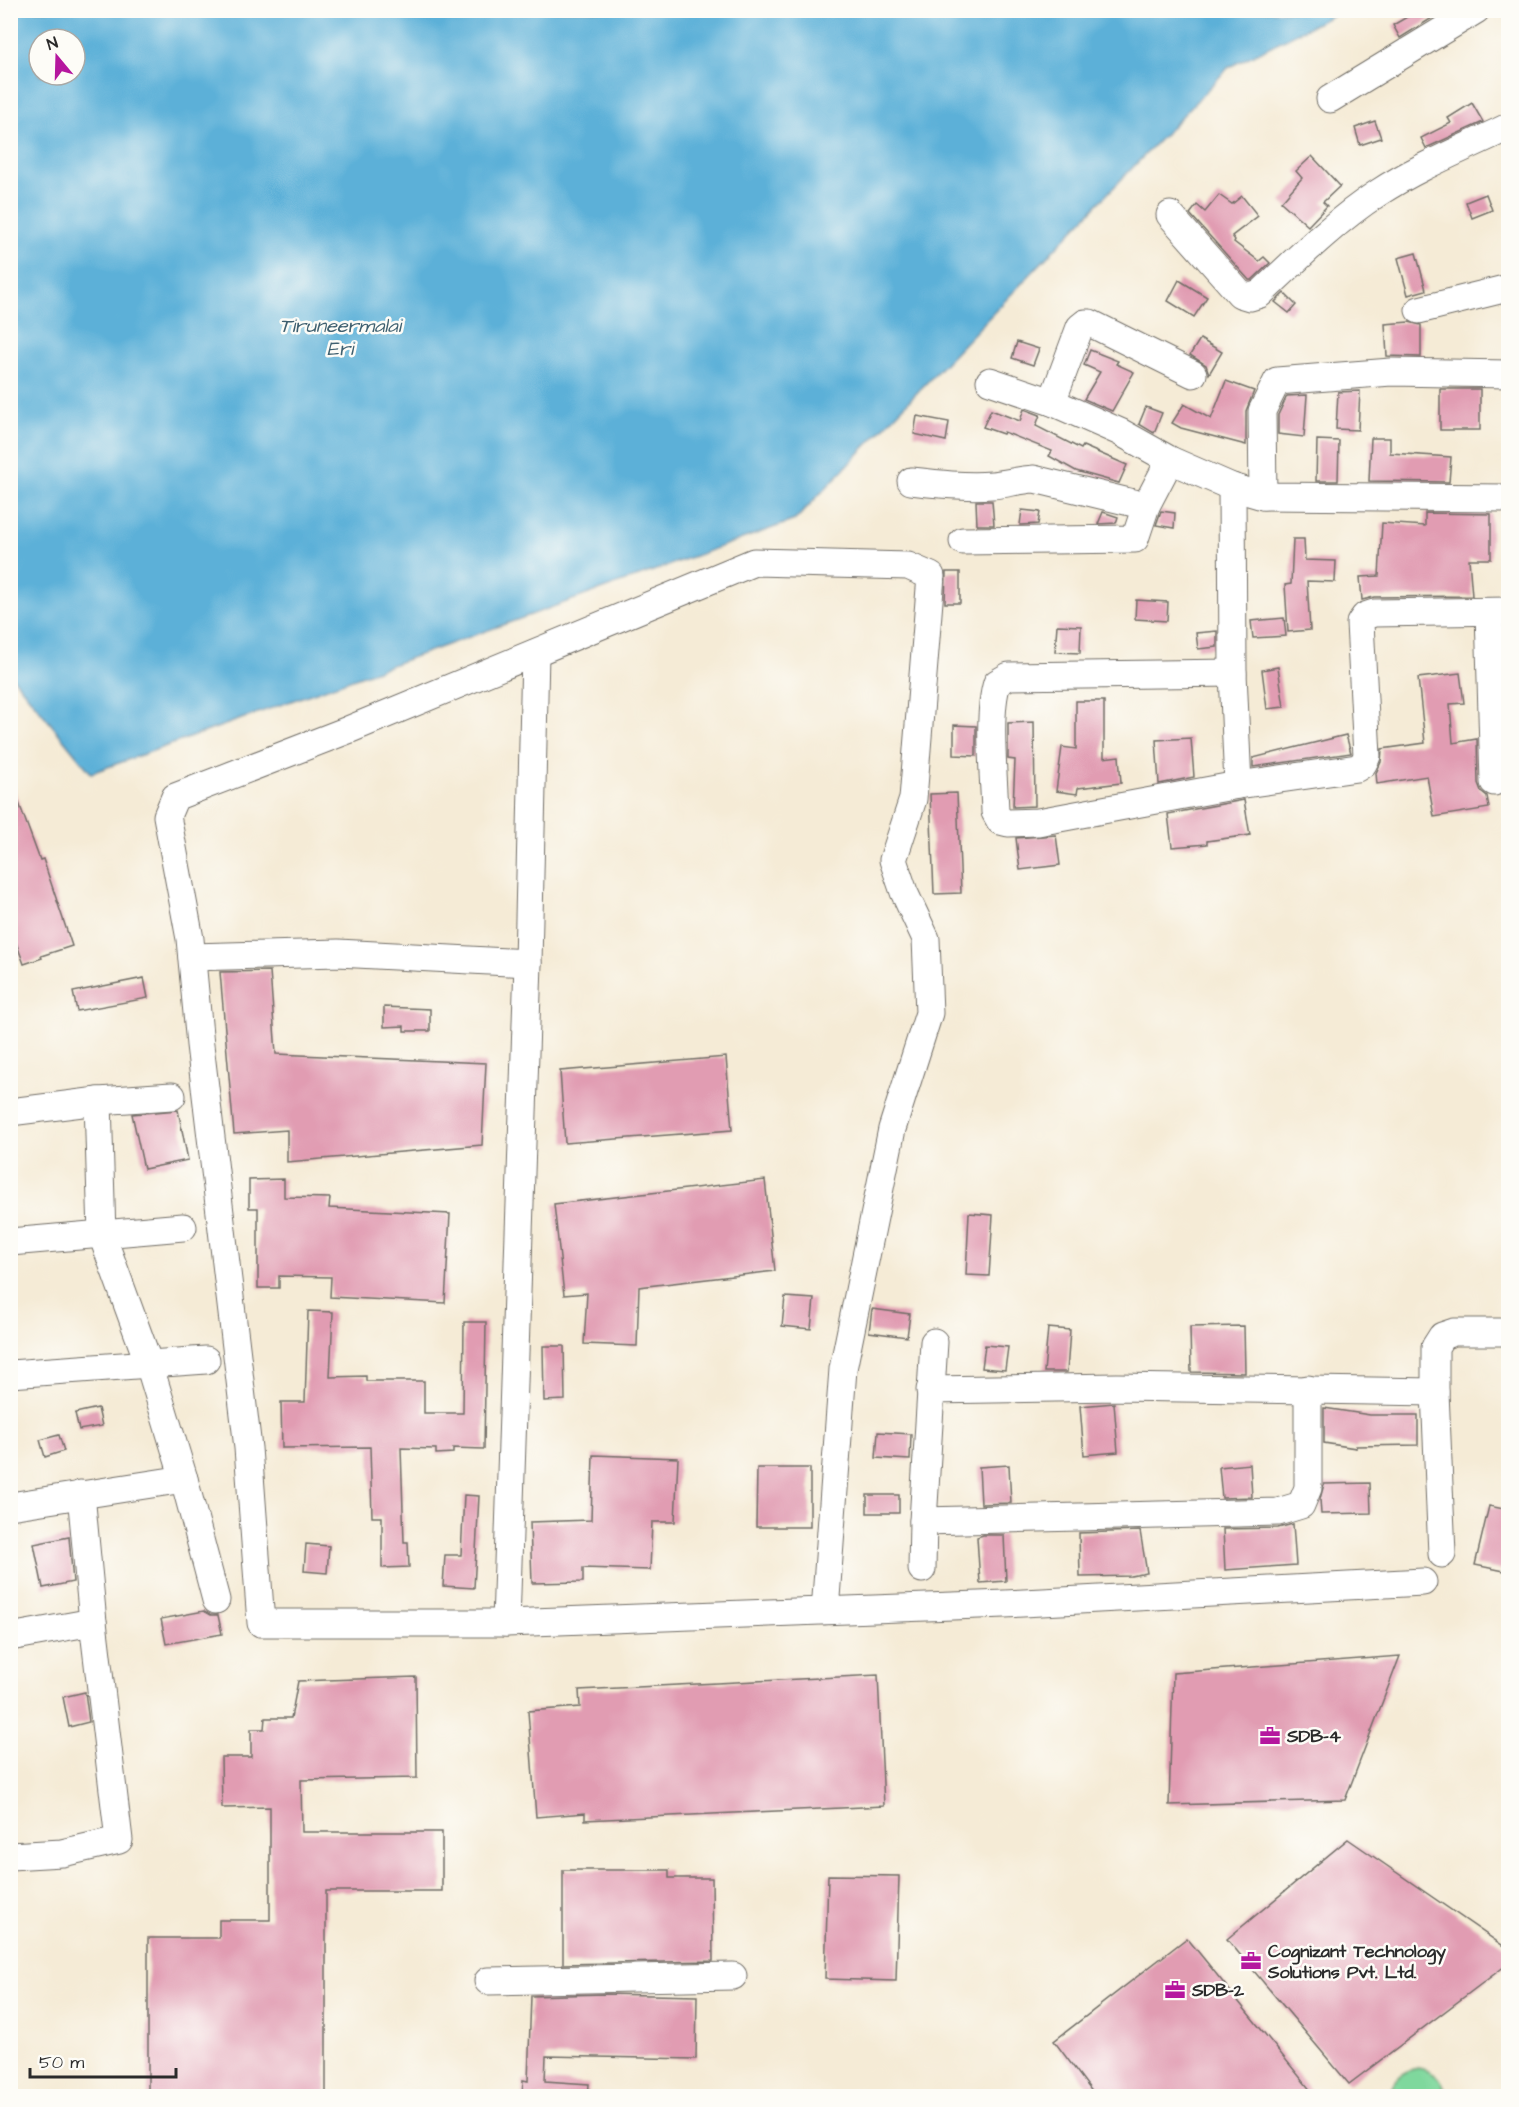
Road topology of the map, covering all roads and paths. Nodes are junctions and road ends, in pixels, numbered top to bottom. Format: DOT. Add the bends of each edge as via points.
graph roads {
  1 [pos="1476,10"];
  2 [pos="1330,99"];
  3 [pos="1509,127"];
  4 [pos="1170,215"];
  5 [pos="1509,288"];
  6 [pos="1419,310"];
  7 [pos="1192,374"];
  8 [pos="1509,374"];
  9 [pos="990,381"];
  10 [pos="1052,402"];
  11 [pos="1170,460"];
  12 [pos="911,481"];
  13 [pos="1232,487"];
  14 [pos="1263,496"];
  15 [pos="1509,498"];
  16 [pos="1146,506"];
  17 [pos="963,541"];
  18 [pos="1499,611"];
  19 [pos="535,652"];
  20 [pos="1233,673"];
  21 [pos="1494,782"];
  22 [pos="1238,785"];
  23 [pos="192,957"];
  24 [pos="528,963"];
  25 [pos="172,1096"];
  26 [pos="98,1101"];
  27 [pos="10,1113"];
  28 [pos="183,1227"];
  29 [pos="102,1235"];
  30 [pos="10,1242"];
  31 [pos="1509,1332"];
  32 [pos="934,1342"];
  33 [pos="206,1360"];
  34 [pos="148,1364"];
  35 [pos="10,1374"];
  36 [pos="1308,1389"];
  37 [pos="930,1390"];
  38 [pos="1435,1392"];
  39 [pos="184,1479"];
  40 [pos="81,1494"];
  41 [pos="10,1506"];
  42 [pos="923,1521"];
  43 [pos="1442,1554"];
  44 [pos="922,1569"];
  45 [pos="1424,1582"];
  46 [pos="216,1599"];
  47 [pos="825,1611"];
  48 [pos="93,1622"];
  49 [pos="506,1623"];
  50 [pos="10,1637"];
  51 [pos="10,1856"];
  52 [pos="733,1976"];
  53 [pos="488,1981"];
  1 -- 2 [label="street"];
  3 -- 4 [label="street" via="1431,163 1379,193 1321,235 1260,294 1250,297 1239,294"];
  5 -- 6 [label="street"];
  7 -- 10 [label="street" via="1085,323 1080,327"];
  8 -- 14 [label="street" via="1391,372 1277,381 1262,411"];
  9 -- 10 [label="street"];
  10 -- 11 [label="street" via="1120,432"];
  11 -- 13 [label="street"];
  11 -- 16 [label="street"];
  12 -- 16 [label="street" via="971,486 1034,479"];
  13 -- 14 [label="street"];
  13 -- 20 [label="street"];
  14 -- 15 [label="street"];
  16 -- 17 [label="street" via="1135,539"];
  18 -- 21 [label="street"];
  18 -- 22 [label="street" via="1365,616 1360,623 1367,756 1363,764"];
  19 -- 23 [label="street" via="175,797 166,816"];
  19 -- 24 [label="street"];
  19 -- 47 [label="street" via="754,562 908,566 931,576 913,799 893,860 926,939 928,1013 892,1129 843,1369"];
  20 -- 22 [label="street"];
  20 -- 22 [label="street" via="1009,676 998,682 994,694 995,812 1000,821 1008,823 1038,822"];
  23 -- 24 [label="street" via="338,953"];
  23 -- 49 [label="street" via="248,1448 261,1623"];
  24 -- 49 [label="street"];
  25 -- 26 [label="street"];
  26 -- 27 [label="street"];
  26 -- 29 [label="street"];
  28 -- 29 [label="street"];
  29 -- 30 [label="street"];
  29 -- 34 [label="street"];
  31 -- 38 [label="street" via="1454,1332 1442,1336 1436,1347"];
  32 -- 37 [label="street"];
  33 -- 34 [label="street"];
  34 -- 35 [label="street"];
  34 -- 39 [label="street"];
  36 -- 37 [label="street"];
  36 -- 38 [label="street"];
  36 -- 42 [label="street" via="1308,1488 1301,1505 1278,1512"];
  37 -- 42 [label="street"];
  38 -- 43 [label="street"];
  39 -- 40 [label="street"];
  39 -- 46 [label="street"];
  40 -- 41 [label="street"];
  40 -- 48 [label="street"];
  42 -- 44 [label="street"];
  45 -- 47 [label="street"];
  47 -- 49 [label="street"];
  48 -- 50 [label="street"];
  48 -- 51 [label="street" via="119,1840 62,1853"];
  52 -- 53 [label="street"];
}
